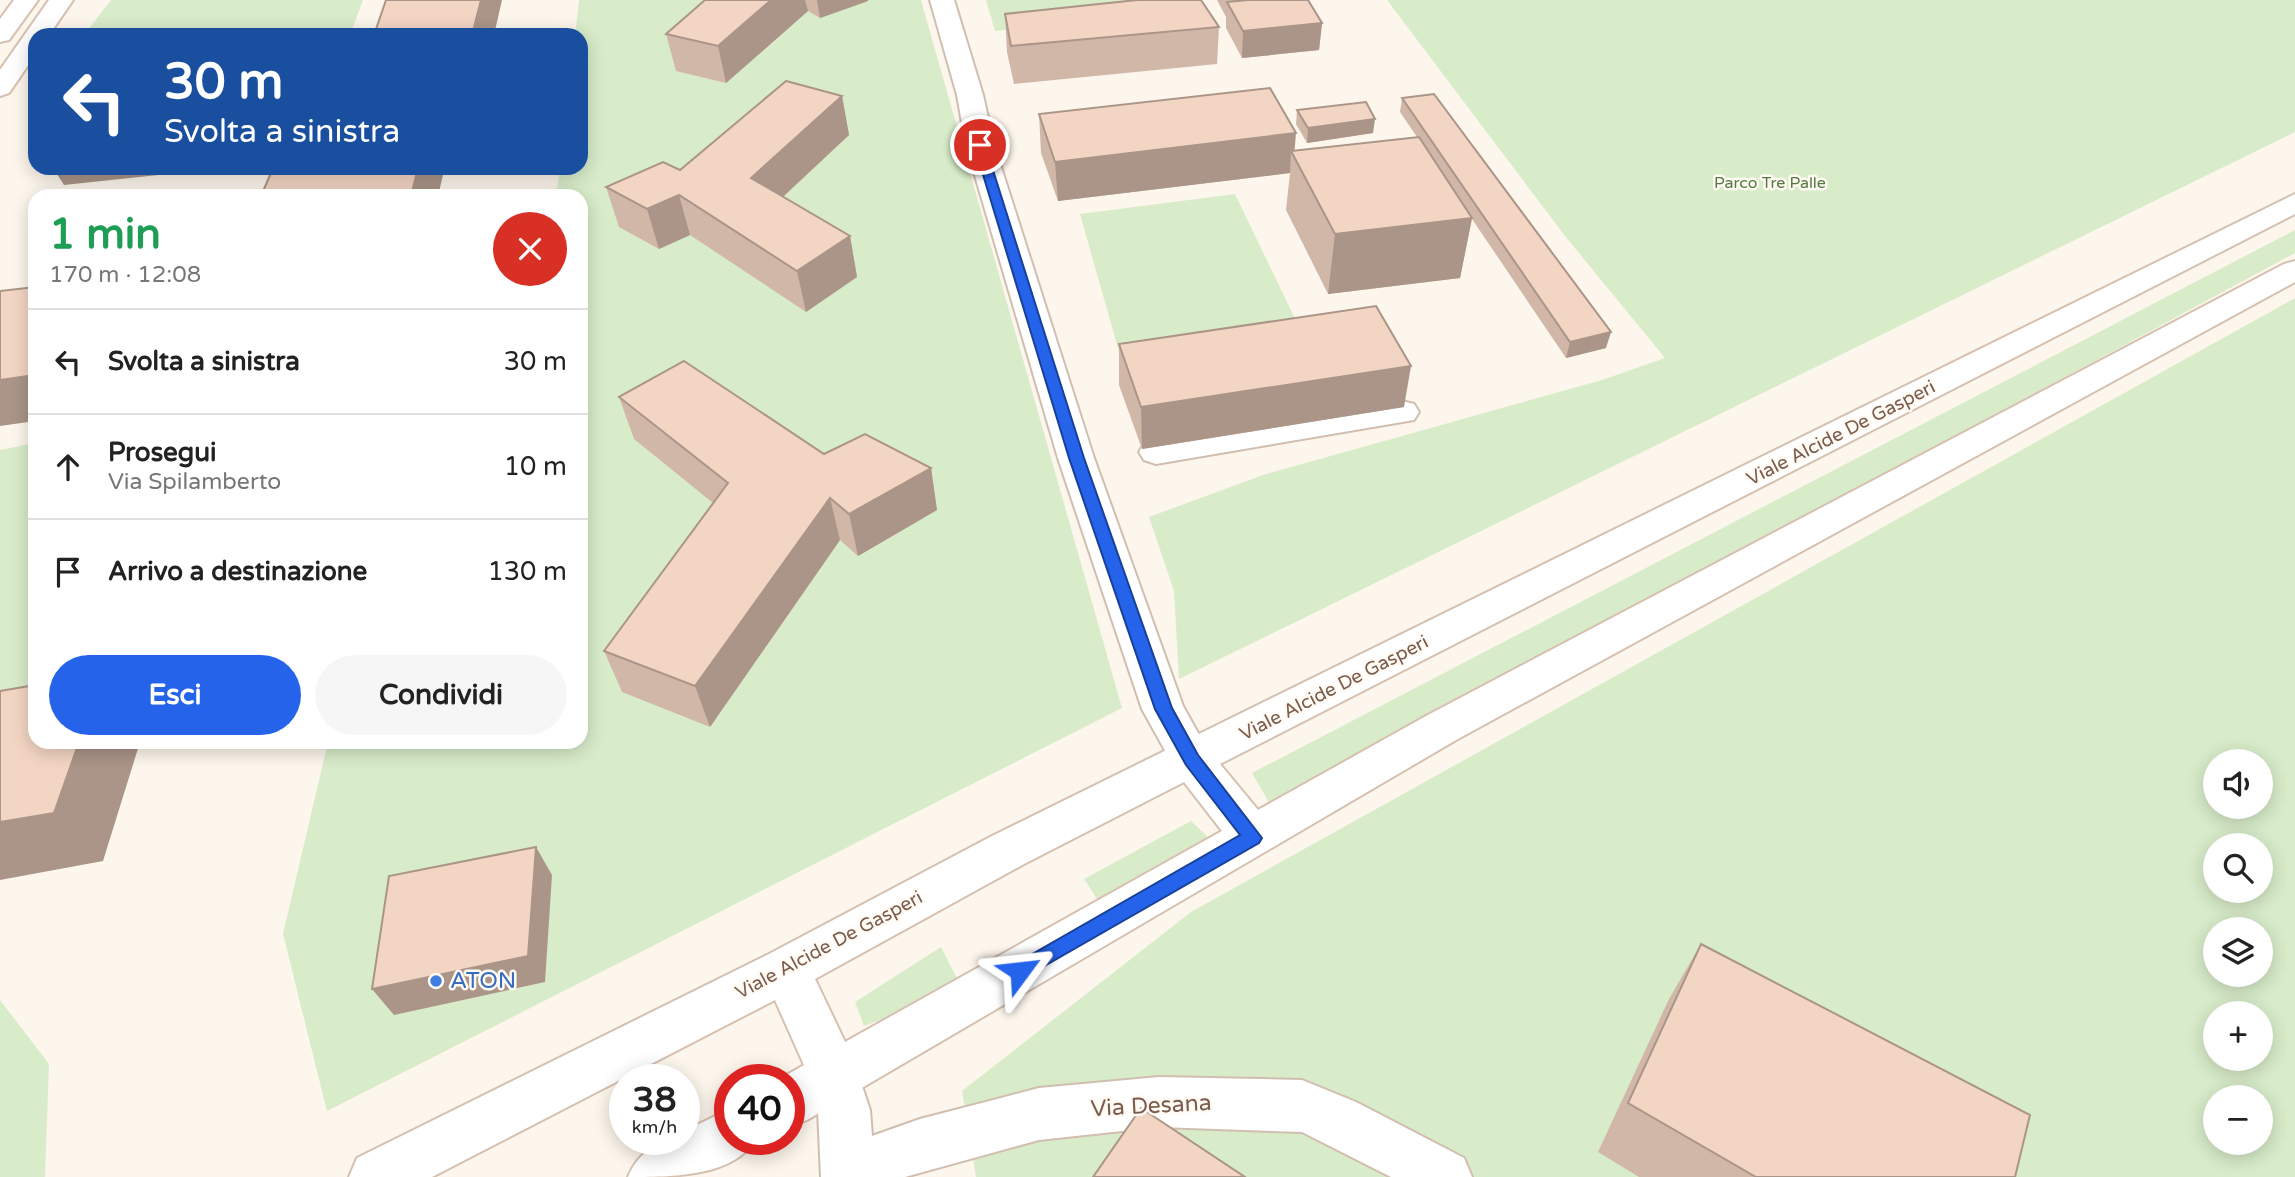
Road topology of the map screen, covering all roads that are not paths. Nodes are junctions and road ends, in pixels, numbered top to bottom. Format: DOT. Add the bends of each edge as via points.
graph roads {
  1 [pos="26,0"];
  2 [pos="61,0"];
  3 [pos="942,0"];
  4 [pos="42,28"];
  5 [pos="0,35"];
  6 [pos="28,48"];
  7 [pos="0,88"];
  8 [pos="2295,203"];
  9 [pos="2295,270"];
  10 [pos="1402,412"];
  11 [pos="1156,452"];
  12 [pos="1192,760"];
  13 [pos="1253,838"];
  14 [pos="786,970"];
  15 [pos="835,1077"];
  16 [pos="805,1093"];
  17 [pos="714,1144"];
  18 [pos="848,1174"];
  19 [pos="376,1177"];
  20 [pos="655,1177"];
  21 [pos="1445,1177"];
  1 -- 5 [label="street"];
  2 -- 4 [label="street"];
  3 -- 12 [label="street" via="980,145 1076,458 1163,709"];
  6 -- 7 [label="street"];
  8 -- 12 [label="street, Viale Alcide De Gasperi"];
  9 -- 13 [label="street" via="1441,728"];
  10 -- 11 [label="street"];
  12 -- 13 [label="street"];
  12 -- 14 [label="street, Viale Alcide De Gasperi" via="1008,850"];
  13 -- 15 [label="street"];
  14 -- 15 [label="street"];
  14 -- 19 [label="street, Viale Alcide De Gasperi"];
  15 -- 16 [label="street"];
  15 -- 18 [label="street" via="844,1110"];
  17 -- 20 [label="street"];
  18 -- 21 [label="street, Via Desana" via="920,1145 1039,1114 1159,1102 1302,1106"];
}
